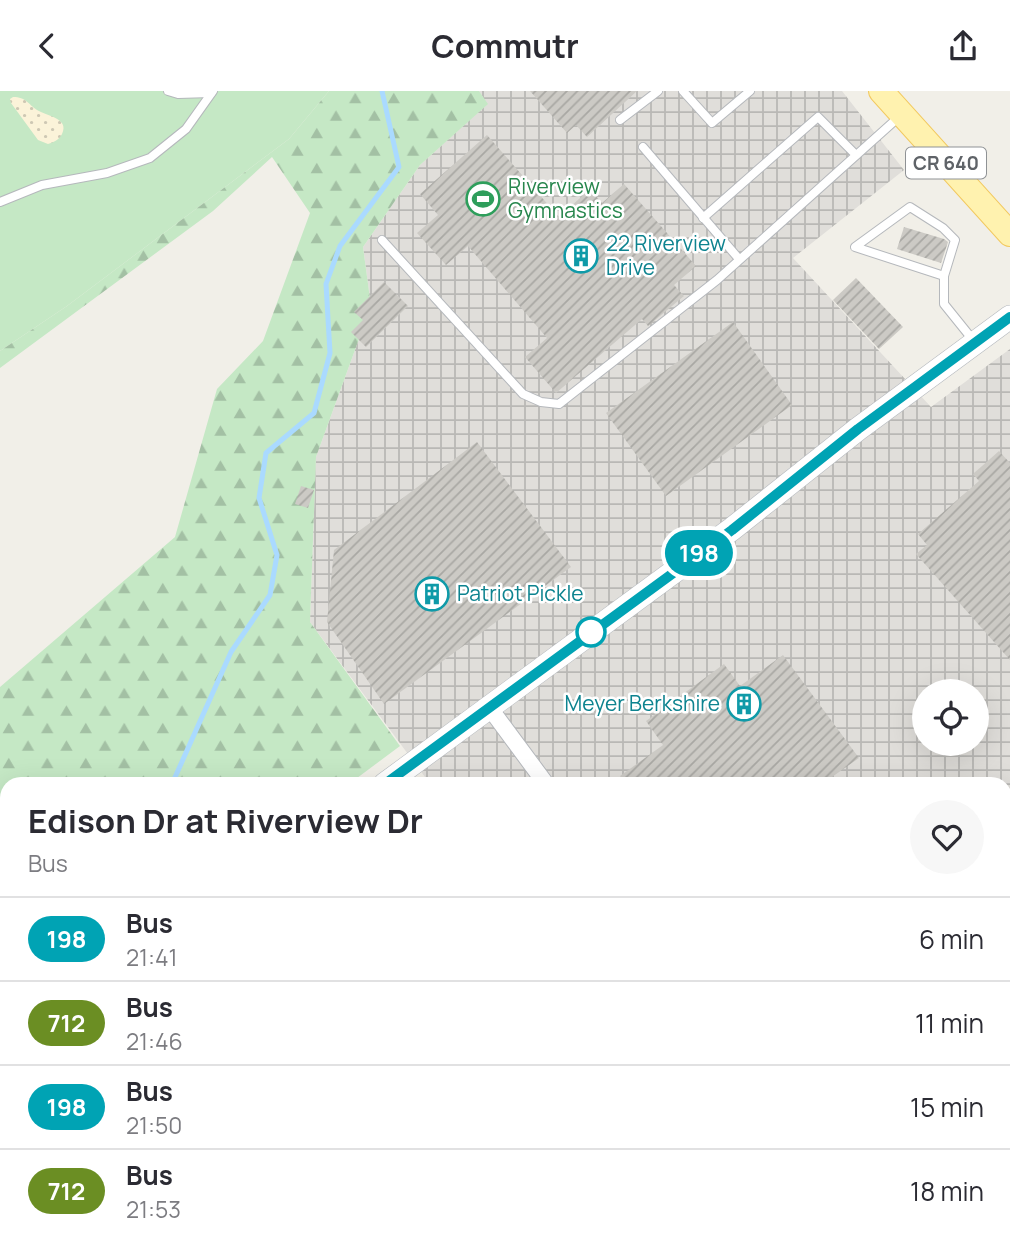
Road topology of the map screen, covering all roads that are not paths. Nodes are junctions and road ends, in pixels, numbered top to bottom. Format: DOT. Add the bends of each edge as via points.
graph roads {
  1 [pos="168,91"];
  2 [pos="658,91"];
  3 [pos="683,91"];
  4 [pos="750,91"];
  5 [pos="881,91"];
  6 [pos="212,92"];
  7 [pos="902,114"];
  8 [pos="620,120"];
  9 [pos="643,147"];
  10 [pos="856,155"];
  11 [pos="0,202"];
  12 [pos="703,218"];
  13 [pos="1010,234"];
  14 [pos="382,240"];
  15 [pos="738,259"];
  16 [pos="944,276"];
  17 [pos="1010,317"];
  18 [pos="975,343"];
  19 [pos="489,707"];
  20 [pos="394,777"];
  21 [pos="541,777"];
  1 -- 6 [label="lane" via="178,95"];
  2 -- 8 [label="lane"];
  3 -- 4 [label="lane" via="712,123"];
  5 -- 7 [label="main road, CR 640"];
  6 -- 11 [label="lane" via="186,128 150,158 107,173 42,185"];
  7 -- 10 [label="lane"];
  7 -- 13 [label="main road, CR 640"];
  9 -- 12 [label="lane"];
  10 -- 12 [label="lane" via="818,117"];
  10 -- 15 [label="lane"];
  12 -- 15 [label="lane"];
  14 -- 15 [label="lane" via="523,394 559,404"];
  16 -- 16 [label="lane" via="955,240 910,207 855,247"];
  16 -- 18 [label="lane" via="944,305"];
  17 -- 18 [label="main road"];
  18 -- 19 [label="main road" via="732,530"];
  19 -- 20 [label="main road"];
  19 -- 21 [label="street"];
}
